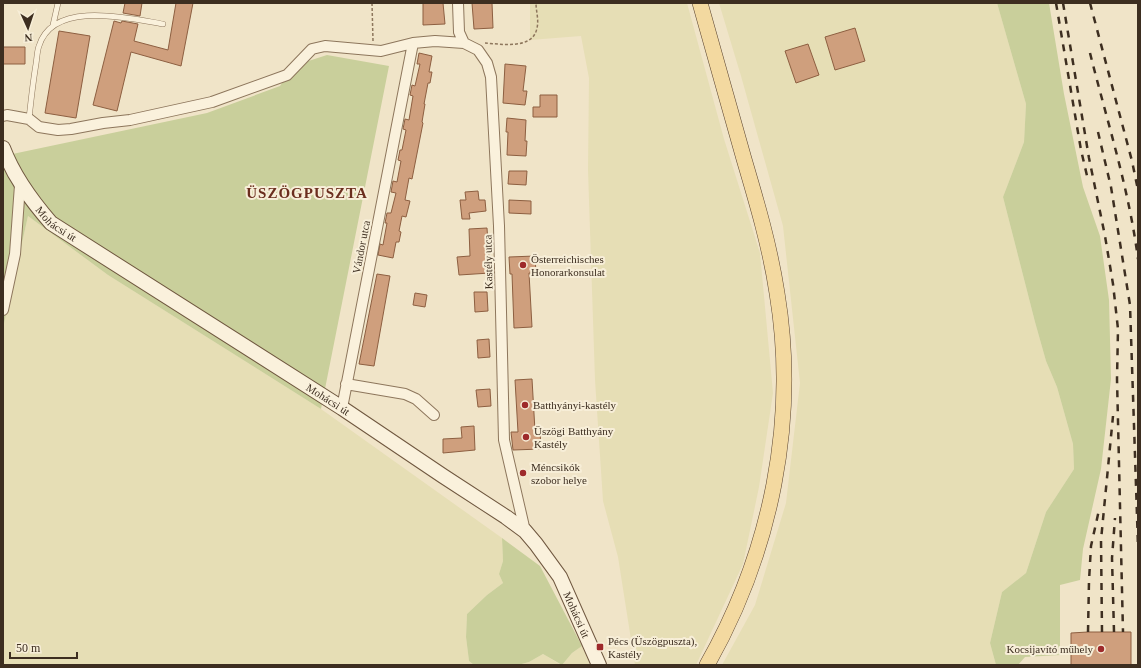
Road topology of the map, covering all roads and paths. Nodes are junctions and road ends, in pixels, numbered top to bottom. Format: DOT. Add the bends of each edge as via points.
graph roads {
  1 [pos="58,3"];
  2 [pos="372,3"];
  3 [pos="458,3"];
  4 [pos="536,3"];
  5 [pos="700,3"];
  6 [pos="163,24"];
  7 [pos="53,25"];
  8 [pos="413,43"];
  9 [pos="464,43"];
  10 [pos="373,51"];
  11 [pos="3,116"];
  12 [pos="29,119"];
  13 [pos="3,148"];
  14 [pos="17,179"];
  15 [pos="3,310"];
  16 [pos="346,384"];
  17 [pos="342,408"];
  18 [pos="434,415"];
  19 [pos="525,531"];
  20 [pos="599,665"];
  21 [pos="707,665"];
  1 -- 7 [label="lane"];
  2 -- 10 [label="path"];
  3 -- 9 [label="street" via="459,32"];
  4 -- 9 [label="path" via="537,29 530,40 516,44"];
  5 -- 21 [label="main road" via="768,245 780,310 785,382 778,465 764,527 738,604"];
  6 -- 7 [label="lane" via="115,16 89,16 65,19"];
  7 -- 12 [label="lane" via="38,46"];
  8 -- 9 [label="street"];
  8 -- 10 [label="street"];
  8 -- 16 [label="street, Vándor utca"];
  9 -- 19 [label="street, Kastély utca" via="478,50 487,63 491,77 499,226 504,440"];
  10 -- 12 [label="street" via="326,46 312,49 287,75 212,102 130,120 58,130 39,127"];
  11 -- 12 [label="street"];
  13 -- 14 [label="main road, Mohácsi út"];
  14 -- 15 [label="street" via="15,254"];
  14 -- 17 [label="main road, Mohácsi út" via="32,202 51,223"];
  16 -- 17 [label="street, Vándor utca"];
  16 -- 18 [label="street" via="406,394"];
  17 -- 19 [label="main road, Mohácsi út"];
  19 -- 20 [label="main road, Mohácsi út" via="560,577"];
}
